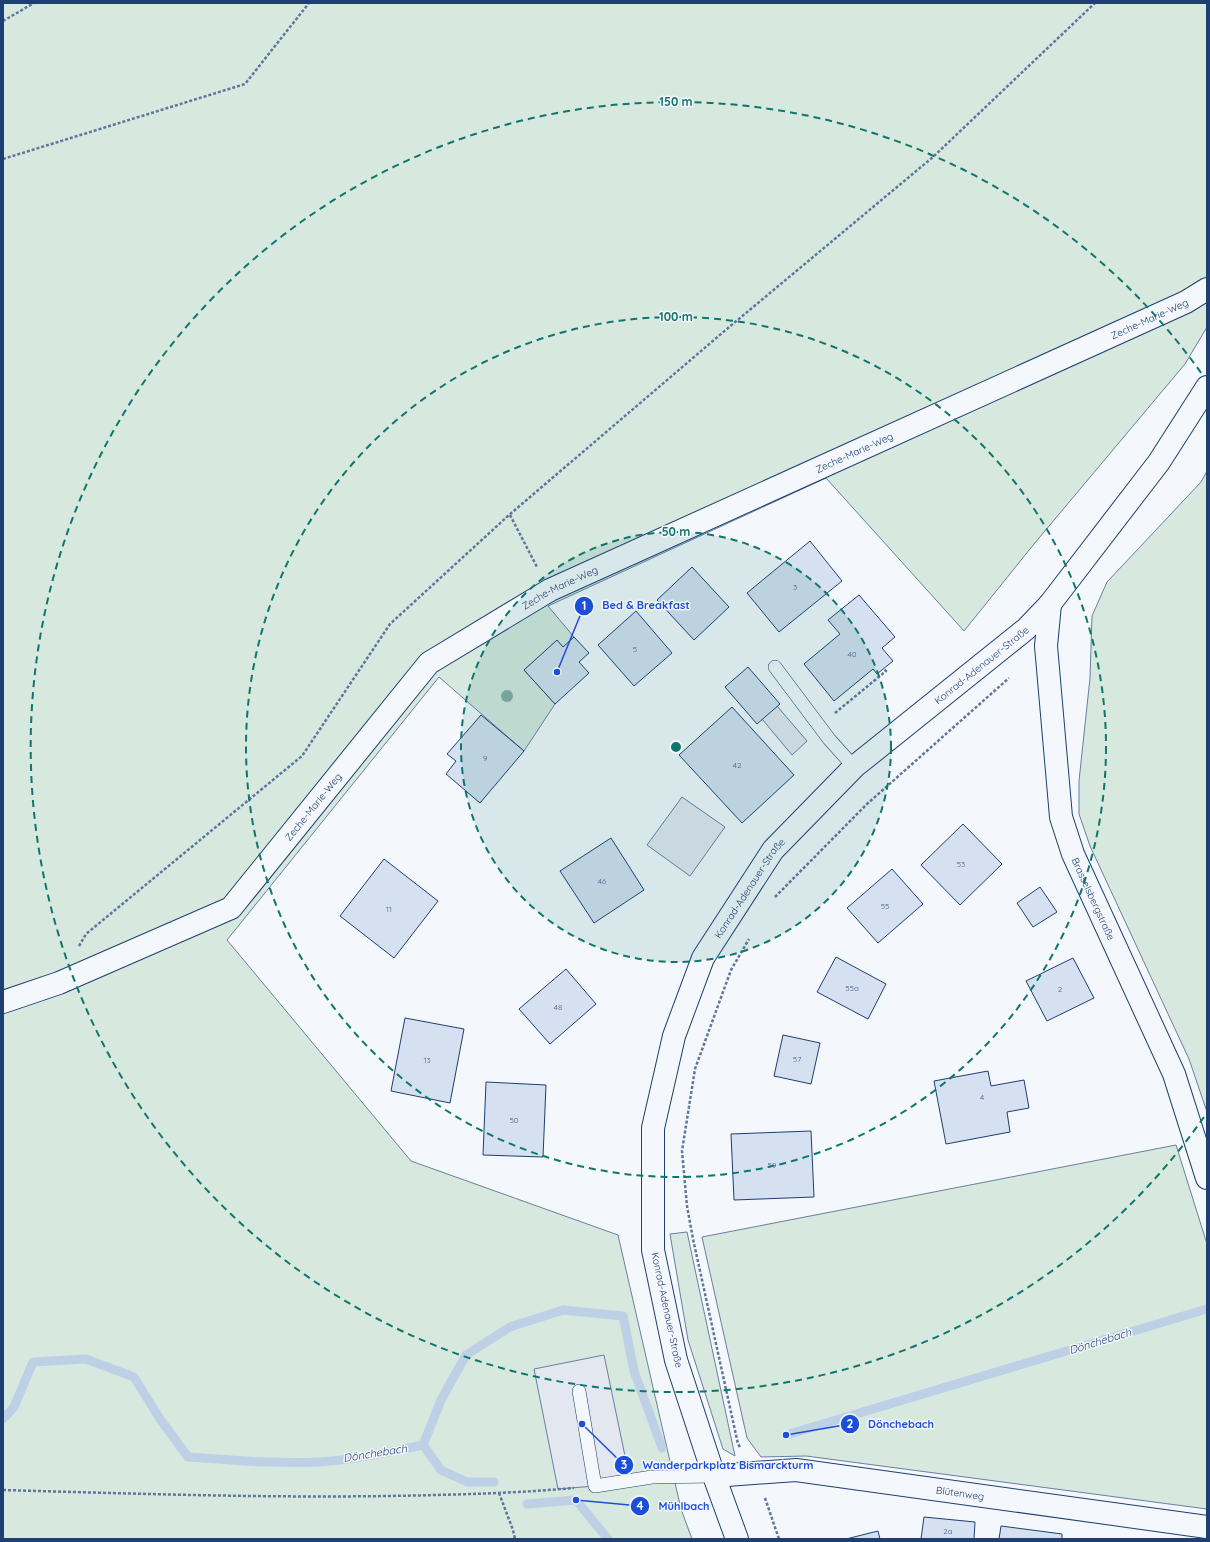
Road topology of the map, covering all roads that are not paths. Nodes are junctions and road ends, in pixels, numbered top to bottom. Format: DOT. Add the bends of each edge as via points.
graph roads {
  1 [pos="1207,289"];
  2 [pos="1207,387"];
  3 [pos="1050,604"];
  4 [pos="775,667"];
  5 [pos="854,767"];
  6 [pos="3,1002"];
  7 [pos="1207,1178"];
  8 [pos="579,1391"];
  9 [pos="714,1476"];
  10 [pos="1207,1527"];
  11 [pos="736,1539"];
  1 -- 6 [label="street, Zeche-Marie-Weg" via="1186,302 550,590 429,663 232,908 59,983"];
  2 -- 3 [label="street, Konrad-Adenauer-Straße" via="1159,462"];
  3 -- 5 [label="street, Konrad-Adenauer-Straße" via="1026,628"];
  3 -- 7 [label="street, Brasselsbergstraße" via="1046,646 1061,817 1073,854 1174,1074"];
  4 -- 5 [label="lane" via="829,740"];
  5 -- 9 [label="street, Konrad-Adenauer-Straße" via="773,850 703,958 674,1036 653,1128 653,1250 676,1360"];
  8 -- 9 [label="lane" via="596,1486 652,1477"];
  9 -- 10 [label="street, Blütenweg" via="796,1470"];
  9 -- 11 [label="street, Konrad-Adenauer-Straße"];
}
